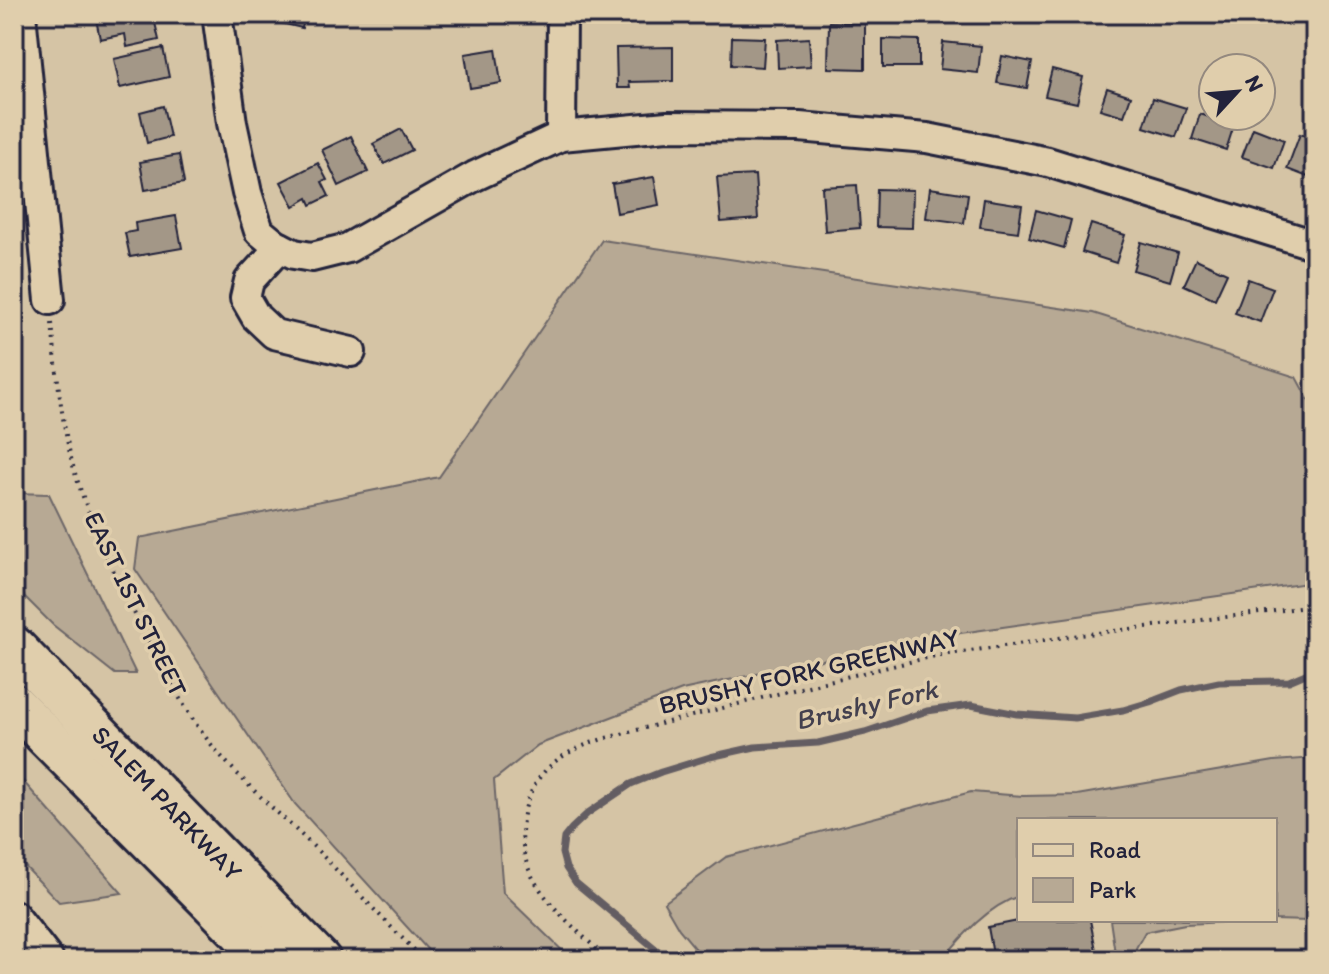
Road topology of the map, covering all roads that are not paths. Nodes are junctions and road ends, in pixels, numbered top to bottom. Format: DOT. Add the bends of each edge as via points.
graph roads {
  1 [pos="21,14"];
  2 [pos="217,14"];
  3 [pos="562,14"];
  4 [pos="561,136"];
  5 [pos="1315,245"];
  6 [pos="280,247"];
  7 [pos="50,300"];
  8 [pos="351,352"];
  9 [pos="14,647"];
  10 [pos="14,704"];
  11 [pos="14,915"];
  12 [pos="49,960"];
  13 [pos="268,960"];
  14 [pos="320,960"];
  1 -- 7 [label="street"];
  2 -- 6 [label="street" via="247,193 259,231"];
  3 -- 4 [label="street"];
  4 -- 5 [label="street" via="667,126 799,127 927,138 1048,162"];
  4 -- 6 [label="street" via="475,176 348,248 312,257"];
  6 -- 8 [label="street" via="249,281 245,298 256,317 274,334"];
  9 -- 14 [label="highway, SALEM PARKWAY"];
  10 -- 13 [label="highway, SALEM PARKWAY"];
  11 -- 12 [label="street"];
}
